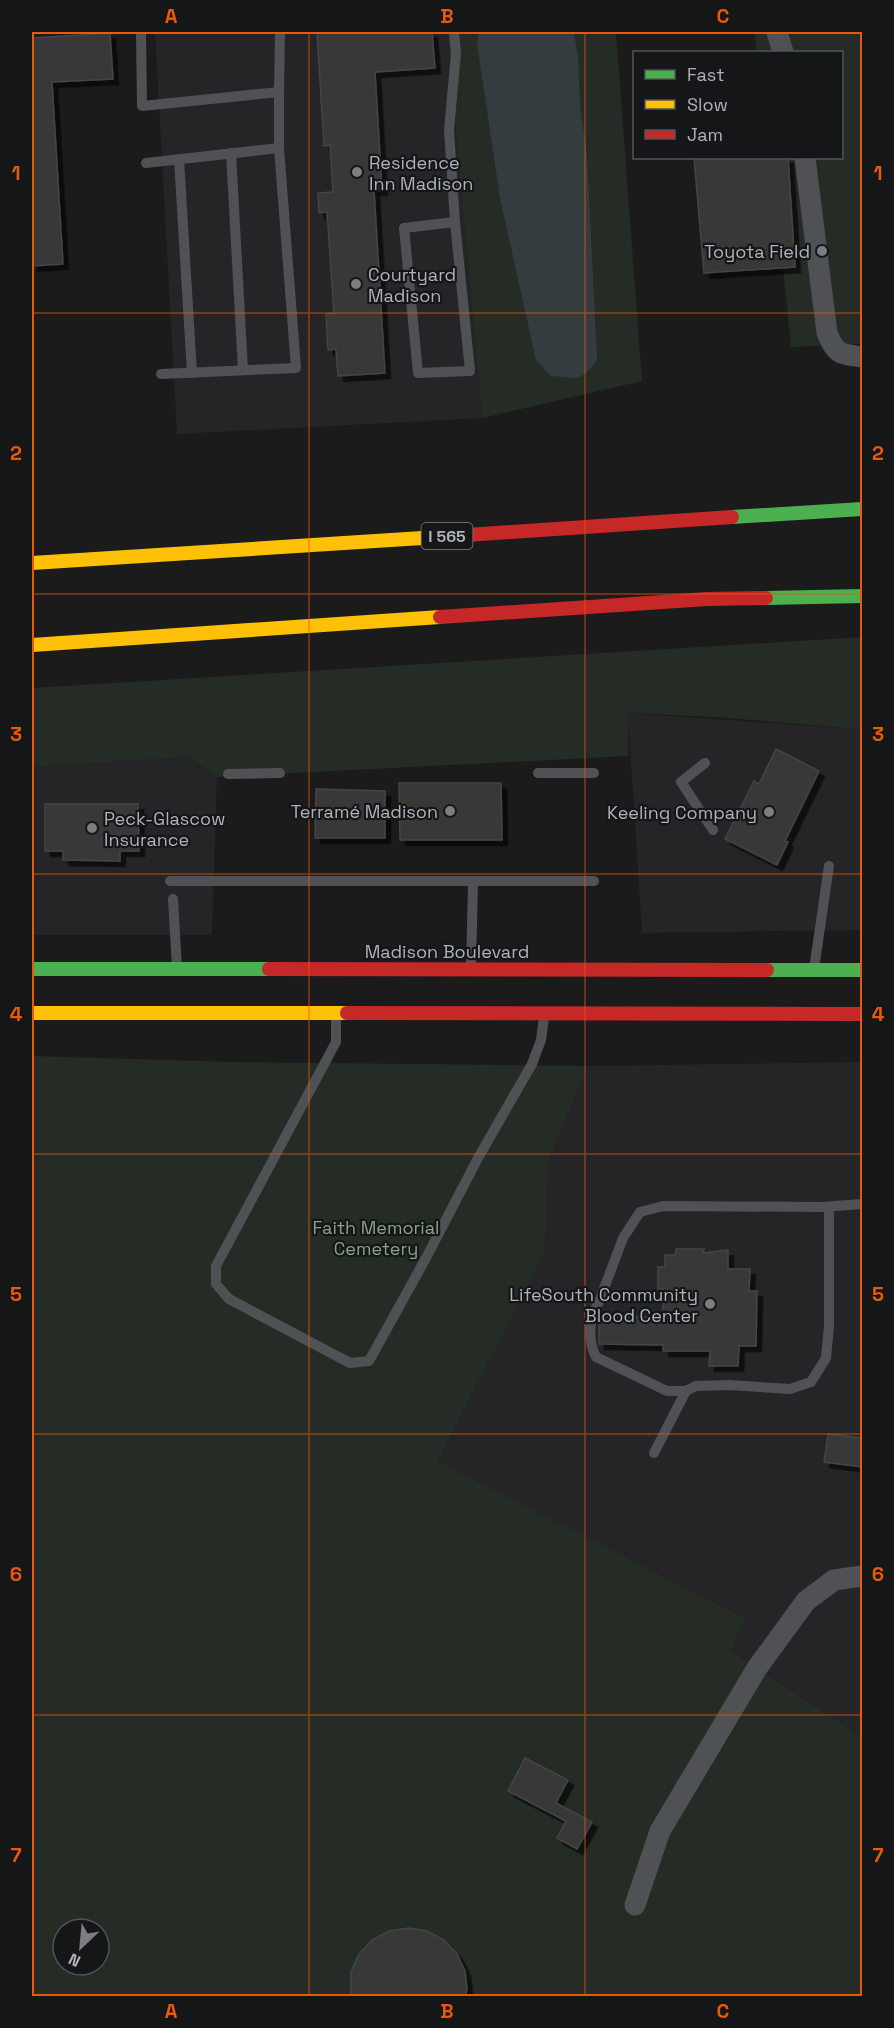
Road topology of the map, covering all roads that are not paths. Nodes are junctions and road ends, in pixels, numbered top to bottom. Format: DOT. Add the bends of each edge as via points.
graph roads {
  1 [pos="141,32"];
  2 [pos="280,32"];
  3 [pos="454,32"];
  4 [pos="777,32"];
  5 [pos="783,51"];
  6 [pos="279,92"];
  7 [pos="279,148"];
  8 [pos="231,153"];
  9 [pos="179,159"];
  10 [pos="805,159"];
  11 [pos="146,163"];
  12 [pos="455,222"];
  13 [pos="862,357"];
  14 [pos="243,370"];
  15 [pos="192,373"];
  16 [pos="161,374"];
  17 [pos="862,509"];
  18 [pos="32,563"];
  19 [pos="862,596"];
  20 [pos="32,645"];
  21 [pos="705,763"];
  22 [pos="280,773"];
  23 [pos="538,773"];
  24 [pos="594,773"];
  25 [pos="228,774"];
  26 [pos="713,830"];
  27 [pos="829,866"];
  28 [pos="170,881"];
  29 [pos="594,881"];
  30 [pos="473,882"];
  31 [pos="173,899"];
  32 [pos="32,969"];
  33 [pos="177,969"];
  34 [pos="471,969"];
  35 [pos="814,969"];
  36 [pos="862,970"];
  37 [pos="32,1013"];
  38 [pos="336,1014"];
  39 [pos="544,1014"];
  40 [pos="862,1014"];
  41 [pos="862,1204"];
  42 [pos="829,1206"];
  43 [pos="686,1391"];
  44 [pos="654,1454"];
  45 [pos="862,1576"];
  46 [pos="635,1905"];
  1 -- 6 [label="lane" via="142,106"];
  2 -- 6 [label="lane"];
  3 -- 12 [label="lane" via="456,53 449,130"];
  4 -- 5 [label="street"];
  6 -- 7 [label="lane"];
  7 -- 8 [label="lane"];
  7 -- 14 [label="lane" via="296,368"];
  8 -- 9 [label="lane"];
  8 -- 14 [label="lane"];
  9 -- 11 [label="lane"];
  9 -- 15 [label="lane"];
  10 -- 13 [label="street" via="827,333 833,348 842,354"];
  12 -- 12 [label="lane" via="470,371 418,373 404,228"];
  14 -- 15 [label="lane"];
  15 -- 16 [label="lane"];
  17 -- 18 [label="main road, I 565"];
  19 -- 20 [label="main road" via="706,599"];
  21 -- 26 [label="lane" via="681,783"];
  22 -- 25 [label="lane"];
  23 -- 24 [label="lane"];
  27 -- 35 [label="lane"];
  28 -- 30 [label="lane"];
  29 -- 30 [label="lane"];
  30 -- 34 [label="lane"];
  31 -- 33 [label="lane"];
  32 -- 33 [label="main road, Madison Boulevard"];
  33 -- 34 [label="main road, Madison Boulevard"];
  34 -- 35 [label="main road, Madison Boulevard" via="645,975"];
  35 -- 36 [label="main road, Madison Boulevard"];
  37 -- 38 [label="main road"];
  38 -- 39 [label="main road"];
  38 -- 39 [label="lane" via="336,1042 216,1266 216,1284 229,1299 350,1364 369,1361 532,1064 541,1040"];
  39 -- 40 [label="main road" via="646,1008"];
  41 -- 42 [label="lane"];
  42 -- 43 [label="lane" via="826,1358 811,1382 790,1389 729,1385 696,1386"];
  42 -- 43 [label="lane" via="663,1206 640,1212 623,1238 593,1310 591,1347 596,1357 667,1391"];
  43 -- 44 [label="lane"];
  45 -- 46 [label="street" via="834,1580 806,1601 757,1668 660,1831"];
}
